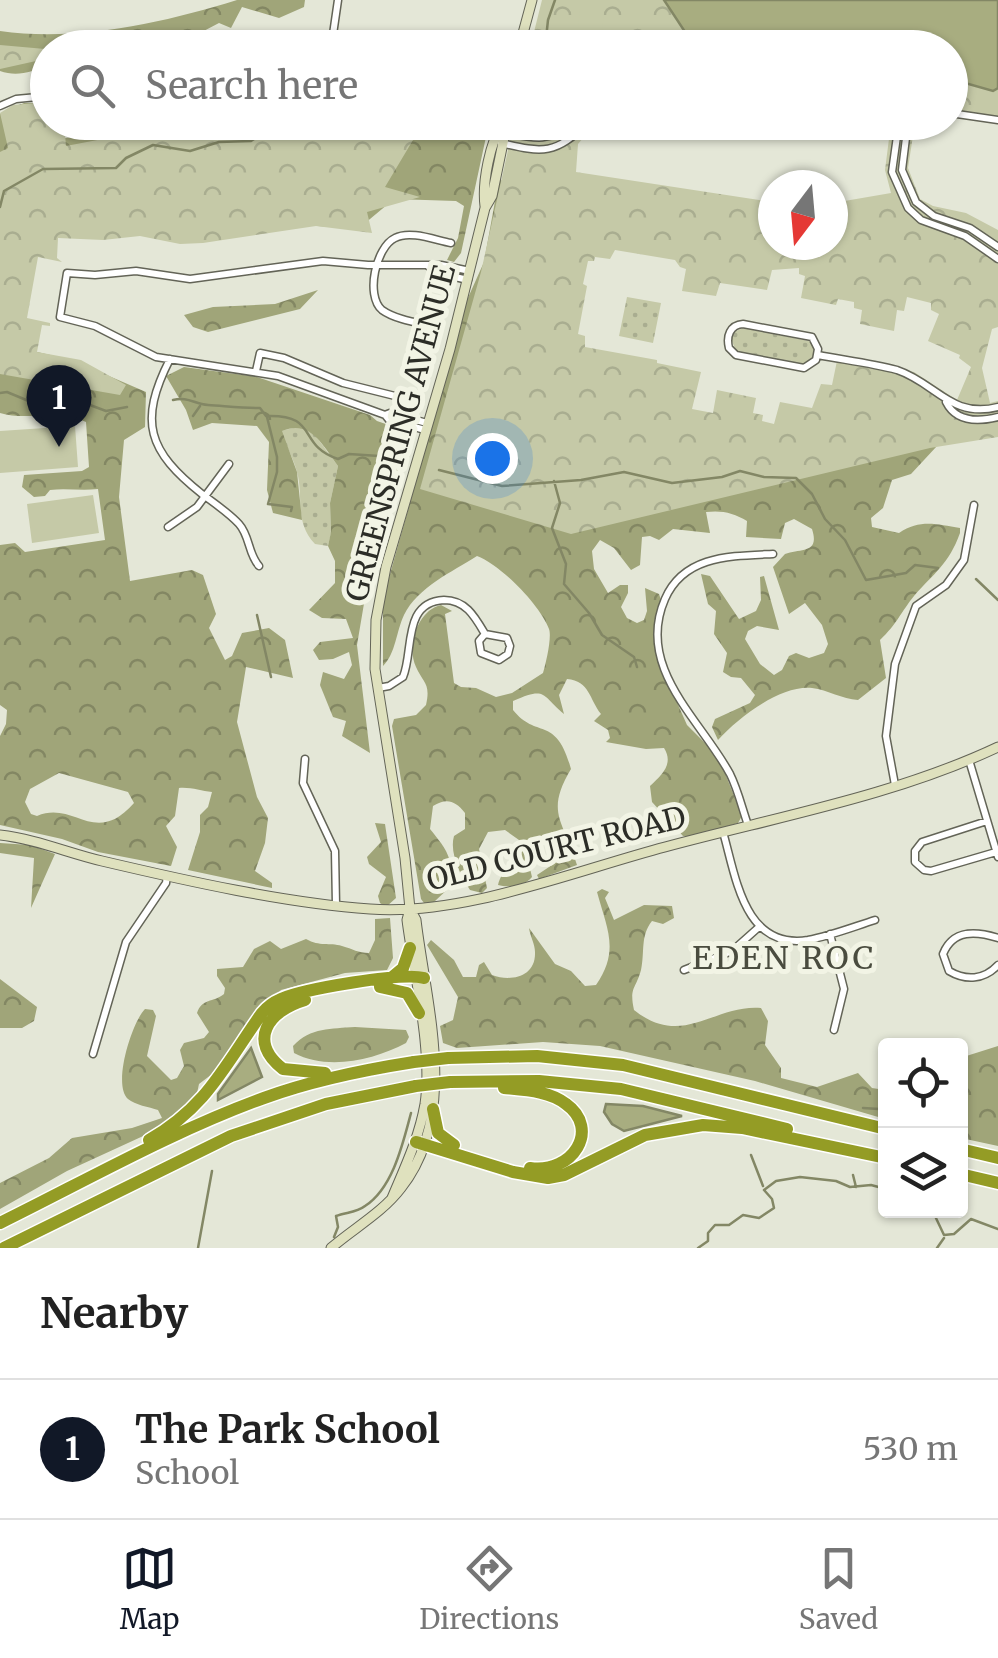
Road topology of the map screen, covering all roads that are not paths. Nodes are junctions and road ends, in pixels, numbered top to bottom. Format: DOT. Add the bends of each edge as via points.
graph roads {
  1 [pos="338,0"];
  2 [pos="532,0"];
  3 [pos="334,30"];
  4 [pos="524,30"];
  5 [pos="30,98"];
  6 [pos="0,106"];
  7 [pos="968,116"];
  8 [pos="998,120"];
  9 [pos="500,140"];
  10 [pos="570,140"];
  11 [pos="896,140"];
  12 [pos="905,140"];
  13 [pos="499,143"];
  14 [pos="904,178"];
  15 [pos="895,182"];
  16 [pos="451,243"];
  17 [pos="998,247"];
  18 [pos="998,259"];
  19 [pos="379,265"];
  20 [pos="469,276"];
  21 [pos="436,327"];
  22 [pos="818,355"];
  23 [pos="170,359"];
  24 [pos="256,370"];
  25 [pos="356,386"];
  26 [pos="946,401"];
  27 [pos="351,402"];
  28 [pos="419,402"];
  29 [pos="998,407"];
  30 [pos="998,417"];
  31 [pos="426,426"];
  32 [pos="230,464"];
  33 [pos="206,496"];
  34 [pos="974,505"];
  35 [pos="168,527"];
  36 [pos="772,554"];
  37 [pos="259,566"];
  38 [pos="484,634"];
  39 [pos="377,688"];
  40 [pos="998,747"];
  41 [pos="304,759"];
  42 [pos="969,760"];
  43 [pos="895,785"];
  44 [pos="987,821"];
  45 [pos="748,825"];
  46 [pos="723,832"];
  47 [pos="0,835"];
  48 [pos="997,854"];
  49 [pos="168,875"];
  50 [pos="336,906"];
  51 [pos="410,909"];
  52 [pos="875,920"];
  53 [pos="759,927"];
  54 [pos="830,934"];
  55 [pos="998,938"];
  56 [pos="410,948"];
  57 [pos="998,965"];
  58 [pos="684,970"];
  59 [pos="418,979"];
  60 [pos="385,983"];
  61 [pos="419,1013"];
  62 [pos="834,1030"];
  63 [pos="93,1054"];
  64 [pos="367,1070"];
  65 [pos="451,1082"];
  66 [pos="433,1109"];
  67 [pos="878,1128"];
  68 [pos="421,1139"];
  69 [pos="454,1145"];
  70 [pos="968,1151"];
  71 [pos="878,1154"];
  72 [pos="878,1154"];
  73 [pos="998,1158"];
  74 [pos="968,1176"];
  75 [pos="998,1183"];
  76 [pos="65,1190"];
  77 [pos="0,1223"];
  78 [pos="334,1246"];
  79 [pos="4,1248"];
  1 -- 3 [label="street"];
  2 -- 4 [label="main road"];
  5 -- 6 [label="street"];
  7 -- 8 [label="street"];
  9 -- 13 [label="main road, GREENSPRING AVENUE"];
  10 -- 13 [label="street" via="550,150"];
  11 -- 15 [label="street"];
  12 -- 14 [label="street"];
  13 -- 20 [label="main road, GREENSPRING AVENUE"];
  14 -- 15 [label="street"];
  14 -- 17 [label="street" via="926,212"];
  15 -- 18 [label="street" via="920,220 965,236"];
  16 -- 19 [label="street" via="402,236 385,247"];
  19 -- 20 [label="street" via="442,265"];
  19 -- 21 [label="street" via="378,306"];
  19 -- 23 [label="street" via="313,261 190,279 136,271 67,273 60,318"];
  20 -- 31 [label="main road, GREENSPRING AVENUE"];
  22 -- 22 [label="street" via="809,336 744,324 729,334 736,355 804,368"];
  22 -- 26 [label="street" via="901,372"];
  23 -- 24 [label="street"];
  23 -- 33 [label="street" via="152,401 153,435 170,466"];
  24 -- 25 [label="street" via="260,353"];
  24 -- 27 [label="street"];
  25 -- 27 [label="street"];
  25 -- 28 [label="street"];
  26 -- 29 [label="street" via="970,410"];
  26 -- 30 [label="street" via="968,419"];
  27 -- 31 [label="street"];
  31 -- 39 [label="main road, GREENSPRING AVENUE" via="381,587"];
  32 -- 33 [label="street"];
  33 -- 35 [label="street"];
  33 -- 37 [label="street" via="243,528"];
  34 -- 43 [label="street" via="962,564 916,606 894,664 886,736"];
  36 -- 45 [label="street" via="724,556 694,567 667,595 658,626 662,661 677,697 728,771"];
  38 -- 38 [label="street" via="478,646 484,656 500,660 508,654 507,638"];
  38 -- 39 [label="street" via="461,603 425,606 414,620 403,678"];
  39 -- 51 [label="main road, GREENSPRING AVENUE"];
  40 -- 42 [label="main road, OLD COURT ROAD"];
  41 -- 50 [label="street" via="303,783 335,851"];
  42 -- 43 [label="main road, OLD COURT ROAD"];
  42 -- 44 [label="street"];
  43 -- 45 [label="main road, OLD COURT ROAD"];
  44 -- 48 [label="street"];
  44 -- 48 [label="street" via="927,840 917,847 915,862 931,871"];
  45 -- 46 [label="main road, OLD COURT ROAD"];
  46 -- 51 [label="main road, OLD COURT ROAD" via="484,897"];
  46 -- 53 [label="street" via="744,904"];
  47 -- 49 [label="main road, OLD COURT ROAD"];
  49 -- 50 [label="main road, OLD COURT ROAD"];
  49 -- 63 [label="street" via="123,948"];
  50 -- 51 [label="main road, OLD COURT ROAD"];
  51 -- 56 [label="main road, GREENSPRING AVENUE"];
  51 -- 59 [label="main road, GREENSPRING AVENUE"];
  52 -- 54 [label="street"];
  53 -- 54 [label="street" via="794,941"];
  53 -- 58 [label="street" via="732,951"];
  54 -- 62 [label="street" via="844,988"];
  55 -- 57 [label="street" via="960,935 943,954 948,970 962,977 986,975"];
  56 -- 59 [label="main road, GREENSPRING AVENUE"];
  56 -- 60 [label="highway" via="403,968"];
  59 -- 60 [label="highway"];
  59 -- 61 [label="main road, GREENSPRING AVENUE"];
  59 -- 66 [label="main road, GREENSPRING AVENUE" via="436,1080"];
  60 -- 61 [label="highway" via="407,994"];
  60 -- 64 [label="highway" via="294,1003 279,1010 266,1030 270,1056 283,1070"];
  60 -- 76 [label="highway" via="314,990 274,1003 196,1107"];
  61 -- 68 [label="main road, GREENSPRING AVENUE" via="426,1070"];
  64 -- 67 [label="highway, bridge" via="448,1058 537,1056 623,1065"];
  64 -- 76 [label="highway" via="223,1114"];
  65 -- 69 [label="highway" via="548,1095 572,1108 581,1131 571,1157 542,1170"];
  65 -- 72 [label="highway" via="539,1080 621,1089"];
  65 -- 79 [label="highway, bridge" via="326,1104 231,1136"];
  66 -- 68 [label="main road, GREENSPRING AVENUE"];
  66 -- 69 [label="highway" via="438,1133"];
  68 -- 69 [label="highway"];
  68 -- 71 [label="highway" via="548,1178 644,1135 703,1126"];
  68 -- 78 [label="main road, GREENSPRING AVENUE" via="392,1198"];
  70 -- 73 [label="highway"];
  74 -- 75 [label="highway"];
  76 -- 77 [label="highway"];
}
